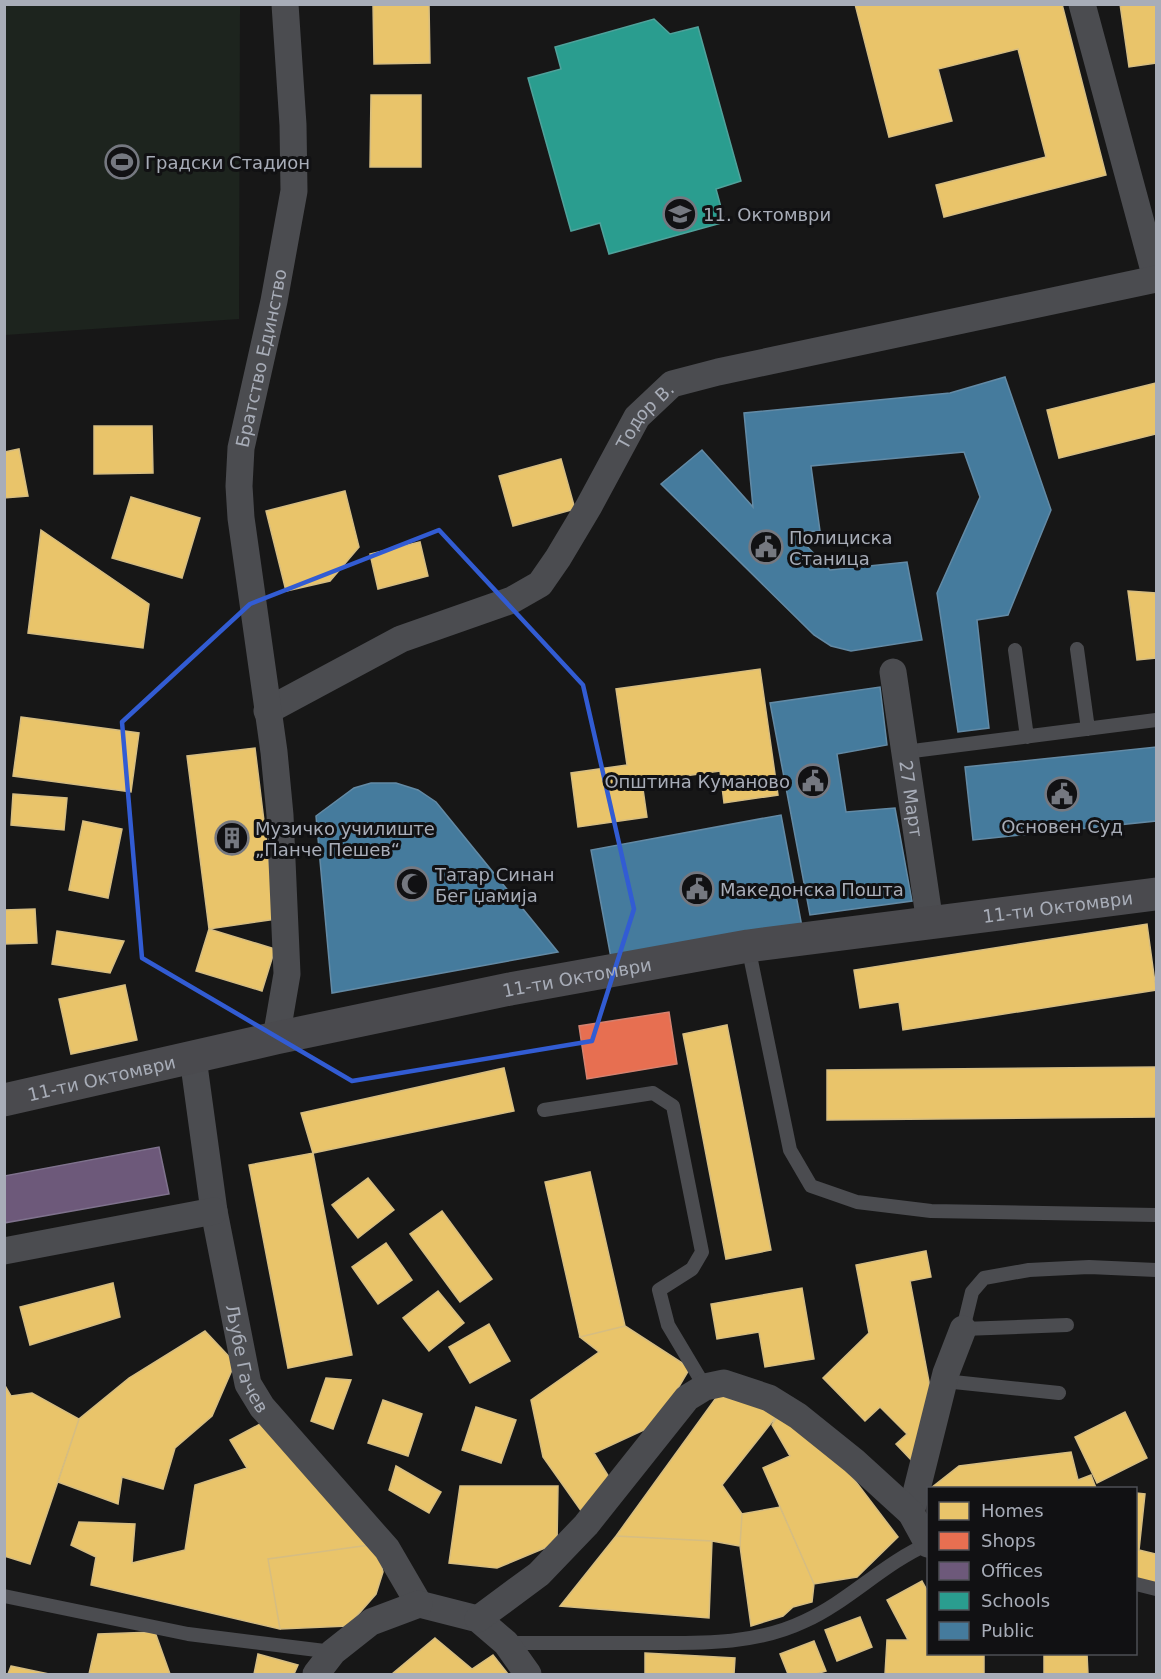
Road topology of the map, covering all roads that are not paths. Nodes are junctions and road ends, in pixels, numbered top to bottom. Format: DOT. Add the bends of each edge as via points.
graph roads {
  1 [pos="285,4"];
  2 [pos="1082,4"];
  3 [pos="1156,279"];
  4 [pos="1077,649"];
  5 [pos="1015,650"];
  6 [pos="893,672"];
  7 [pos="267,711"];
  8 [pos="1156,720"];
  9 [pos="1088,729"];
  10 [pos="1027,737"];
  11 [pos="905,752"];
  12 [pos="1156,894"];
  13 [pos="930,923"];
  14 [pos="748,946"];
  15 [pos="276,1038"];
  16 [pos="193,1058"];
  17 [pos="4,1100"];
  18 [pos="544,1110"];
  19 [pos="214,1211"];
  20 [pos="1156,1215"];
  21 [pos="4,1251"];
  22 [pos="1156,1270"];
  23 [pos="1067,1325"];
  24 [pos="963,1329"];
  25 [pos="944,1381"];
  26 [pos="705,1387"];
  27 [pos="1059,1393"];
  28 [pos="911,1513"];
  29 [pos="927,1542"];
  30 [pos="927,1545"];
  31 [pos="1137,1584"];
  32 [pos="1156,1589"];
  33 [pos="4,1596"];
  34 [pos="419,1604"];
  35 [pos="478,1619"];
  36 [pos="506,1643"];
  37 [pos="333,1652"];
  38 [pos="315,1674"];
  39 [pos="528,1674"];
  1 -- 7 [label="street, Братство Единство" via="294,191 241,448 239,486"];
  2 -- 3 [label="street"];
  3 -- 7 [label="street, Тодор В." via="672,384 637,417 589,506 540,584 512,600 401,639"];
  4 -- 9 [label="lane"];
  5 -- 10 [label="lane"];
  6 -- 11 [label="street, 27 Март"];
  7 -- 15 [label="street, Братство Единство" via="280,815 287,974"];
  8 -- 9 [label="lane"];
  9 -- 10 [label="lane"];
  10 -- 11 [label="lane"];
  11 -- 13 [label="street, 27 Март"];
  12 -- 13 [label="main road, 11-ти Октомври"];
  13 -- 14 [label="main road, 11-ти Октомври"];
  14 -- 15 [label="main road, 11-ти Октомври" via="510,989"];
  14 -- 20 [label="lane" via="790,1150 811,1186 856,1202 931,1211"];
  15 -- 16 [label="main road, 11-ти Октомври"];
  16 -- 17 [label="main road, 11-ти Октомври"];
  16 -- 19 [label="street, Љубе Гачев"];
  18 -- 26 [label="lane" via="652,1093 673,1106 702,1252 692,1269 659,1290 668,1325"];
  19 -- 21 [label="street"];
  19 -- 34 [label="street, Љубе Гачев" via="248,1384 262,1407 387,1549"];
  22 -- 24 [label="lane" via="1089,1267 1029,1270 984,1278 972,1292"];
  23 -- 24 [label="lane"];
  24 -- 25 [label="street"];
  25 -- 27 [label="lane"];
  25 -- 28 [label="street"];
  26 -- 28 [label="street" via="724,1383 769,1398 798,1416"];
  26 -- 35 [label="street" via="687,1398 586,1525 539,1574"];
  28 -- 29 [label="street"];
  30 -- 36 [label="lane" via="805,1622 757,1636 711,1643"];
  31 -- 32 [label="lane"];
  33 -- 37 [label="lane" via="188,1634"];
  34 -- 35 [label="street"];
  34 -- 37 [label="street" via="372,1622"];
  35 -- 36 [label="street"];
  36 -- 39 [label="street"];
  37 -- 38 [label="street"];
}
